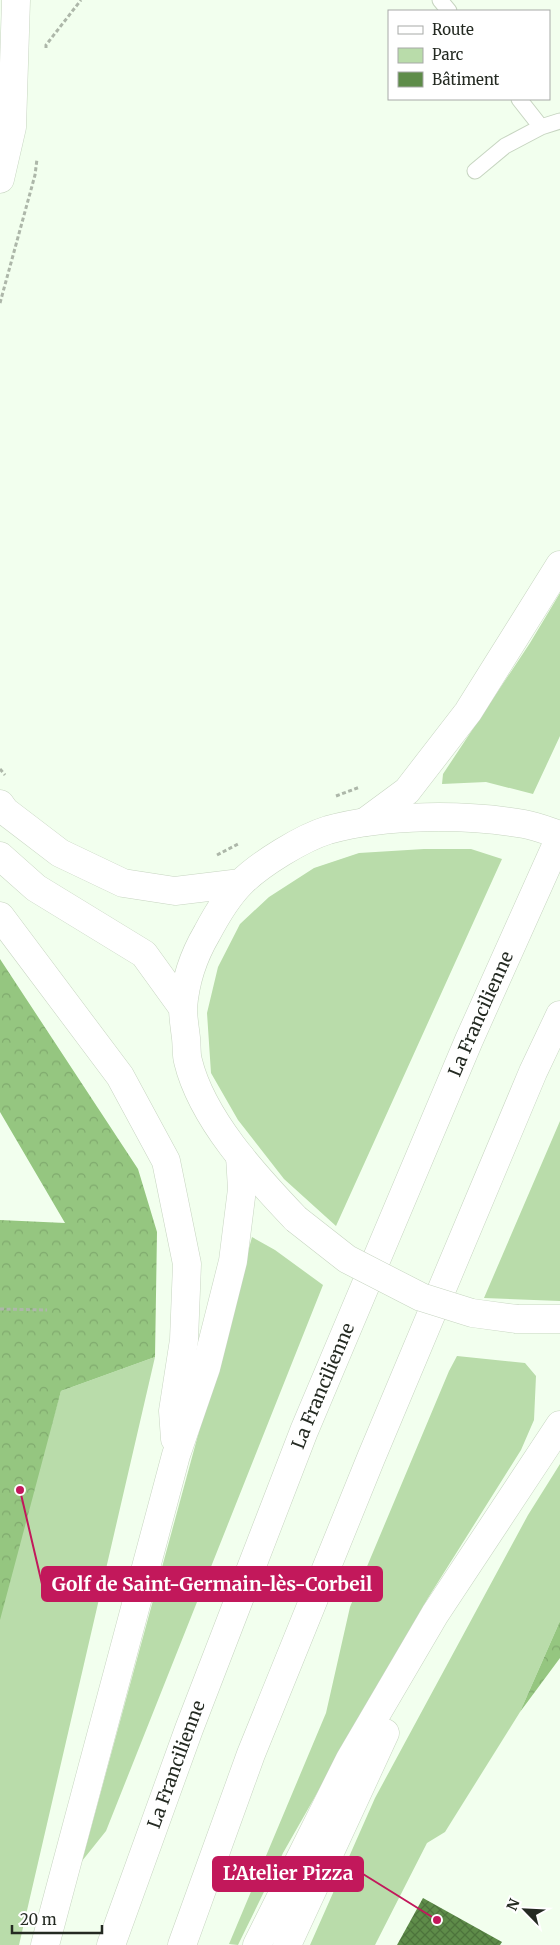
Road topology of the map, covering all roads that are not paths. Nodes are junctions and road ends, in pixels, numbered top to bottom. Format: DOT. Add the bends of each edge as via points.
graph roads {
  1 [pos="16,0"];
  2 [pos="440,0"];
  3 [pos="448,10"];
  4 [pos="520,100"];
  5 [pos="560,121"];
  6 [pos="541,127"];
  7 [pos="475,171"];
  8 [pos="0,179"];
  9 [pos="560,565"];
  10 [pos="6,793"];
  11 [pos="365,822"];
  12 [pos="560,836"];
  13 [pos="0,856"];
  14 [pos="240,883"];
  15 [pos="0,916"];
  16 [pos="183,1008"];
  17 [pos="560,1015"];
  18 [pos="240,1156"];
  19 [pos="560,1319"];
  20 [pos="560,1425"];
  21 [pos="176,1455"];
  22 [pos="434,1614"];
  23 [pos="45,1945"];
  24 [pos="111,1945"];
  25 [pos="182,1945"];
  26 [pos="257,1945"];
  27 [pos="287,1945"];
  1 -- 8 [label="main road" via="12,128"];
  2 -- 3 [label="lane"];
  4 -- 6 [label="lane"];
  5 -- 6 [label="lane"];
  6 -- 7 [label="lane" via="505,146"];
  9 -- 11 [label="main road" via="468,712 407,790"];
  10 -- 14 [label="main road" via="6,811 60,852 123,884 175,891"];
  11 -- 12 [label="main road" via="451,817 524,824"];
  11 -- 14 [label="main road" via="326,831 290,848"];
  12 -- 24 [label="main road, La Francilienne" via="469,1040 304,1431 189,1729"];
  13 -- 16 [label="main road" via="36,888 144,954"];
  14 -- 16 [label="main road" via="215,916 198,948"];
  15 -- 21 [label="main road" via="120,1076 166,1161 187,1264 184,1340 173,1411"];
  16 -- 18 [label="main road" via="188,1061 206,1109"];
  17 -- 25 [label="main road" via="371,1458 251,1754"];
  18 -- 19 [label="main road, bridge" via="296,1219 347,1259 421,1297 472,1313 517,1319"];
  18 -- 21 [label="main road" via="242,1189 233,1261 206,1368"];
  20 -- 22 [label="main road"];
  21 -- 23 [label="main road"];
  22 -- 26 [label="main road" via="350,1759"];
  22 -- 27 [label="main road" via="413,1676"];
}
